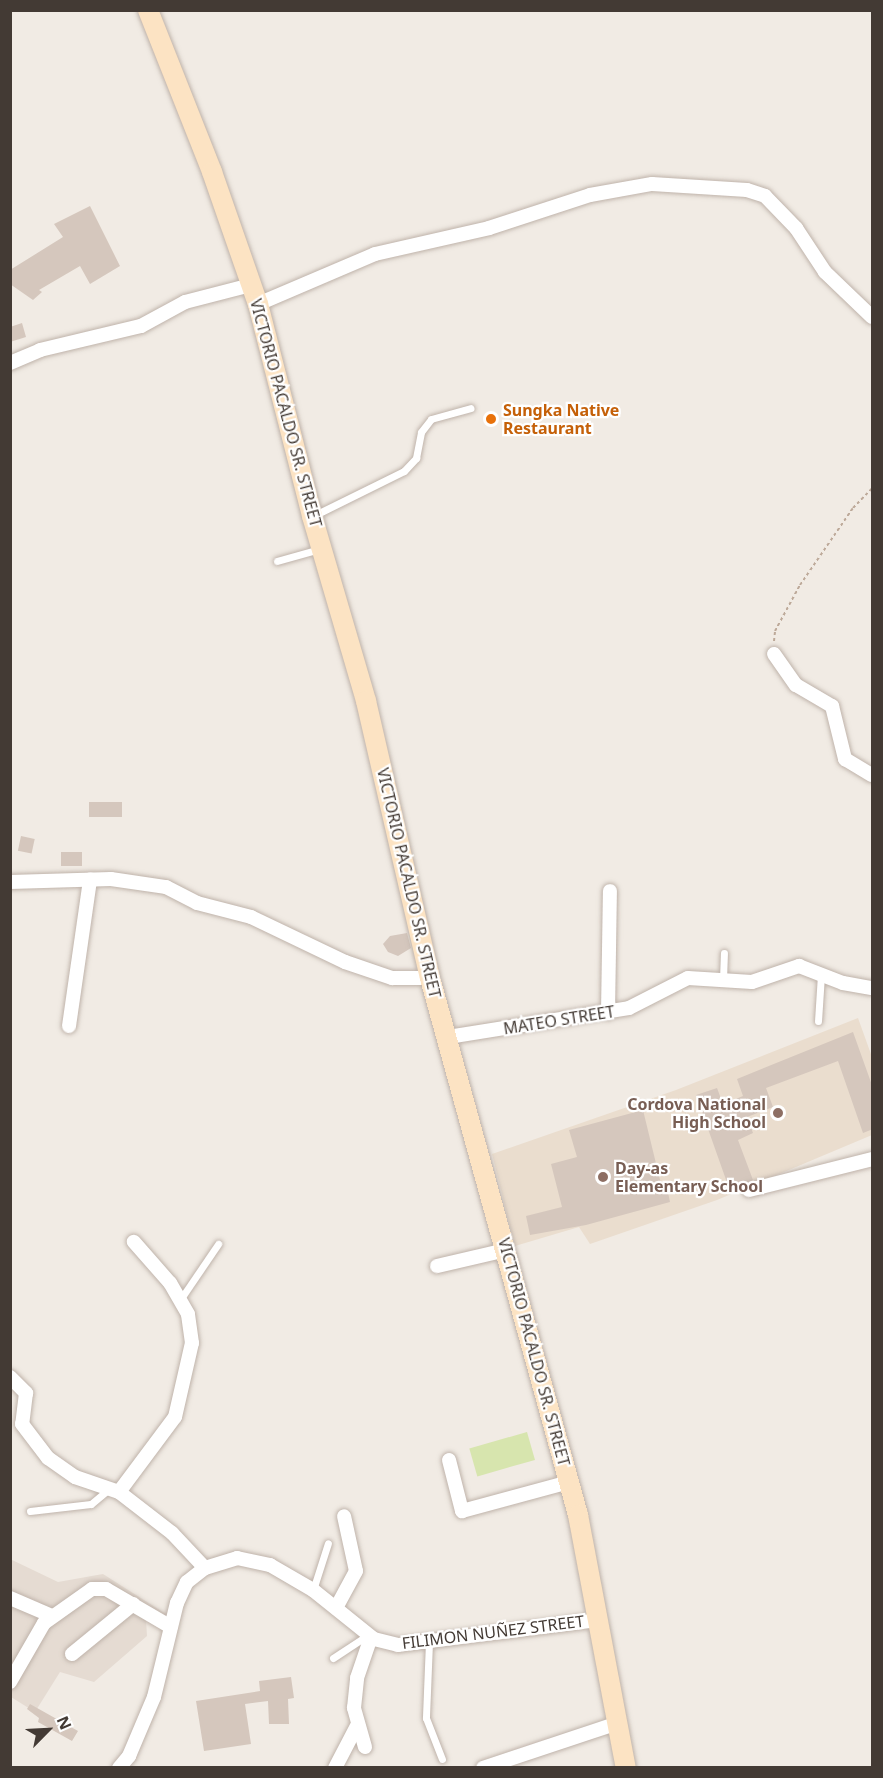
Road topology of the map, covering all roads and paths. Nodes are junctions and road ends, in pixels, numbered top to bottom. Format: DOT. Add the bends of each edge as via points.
graph roads {
  1 [pos="151,12"];
  2 [pos="251,285"];
  3 [pos="258,304"];
  4 [pos="873,317"];
  5 [pos="12,359"];
  6 [pos="471,408"];
  7 [pos="873,488"];
  8 [pos="312,516"];
  9 [pos="322,548"];
  10 [pos="277,561"];
  11 [pos="774,654"];
  12 [pos="873,775"];
  13 [pos="90,880"];
  14 [pos="10,882"];
  15 [pos="610,891"];
  16 [pos="724,953"];
  17 [pos="821,975"];
  18 [pos="430,978"];
  19 [pos="723,980"];
  20 [pos="873,988"];
  21 [pos="608,1013"];
  22 [pos="818,1021"];
  23 [pos="69,1026"];
  24 [pos="448,1037"];
  25 [pos="873,1159"];
  26 [pos="749,1190"];
  27 [pos="135,1242"];
  28 [pos="218,1244"];
  29 [pos="506,1250"];
  30 [pos="437,1266"];
  31 [pos="180,1300"];
  32 [pos="10,1377"];
  33 [pos="449,1460"];
  34 [pos="569,1482"];
  35 [pos="114,1491"];
  36 [pos="30,1511"];
  37 [pos="344,1516"];
  38 [pos="328,1543"];
  39 [pos="205,1568"];
  40 [pos="313,1590"];
  41 [pos="10,1598"];
  42 [pos="133,1605"];
  43 [pos="336,1608"];
  44 [pos="52,1616"];
  45 [pos="598,1620"];
  46 [pos="171,1627"];
  47 [pos="370,1636"];
  48 [pos="429,1642"];
  49 [pos="72,1654"];
  50 [pos="333,1658"];
  51 [pos="10,1682"];
  52 [pos="618,1723"];
  53 [pos="357,1726"];
  54 [pos="365,1747"];
  55 [pos="442,1759"];
  56 [pos="119,1767"];
  57 [pos="336,1767"];
  58 [pos="483,1767"];
  59 [pos="626,1767"];
  1 -- 2 [label="street, VICTORIO PACALDO SR. STREET"];
  2 -- 3 [label="street, VICTORIO PACALDO SR. STREET"];
  2 -- 5 [label="street" via="185,302 141,326"];
  3 -- 4 [label="street" via="375,254 489,228 590,195 652,184 747,190 765,195 796,228 825,272"];
  3 -- 8 [label="street, VICTORIO PACALDO SR. STREET"];
  6 -- 8 [label="lane" via="430,419 421,432 416,458 404,471"];
  7 -- 11 [label="path" via="853,508 800,585 775,631"];
  8 -- 9 [label="street, VICTORIO PACALDO SR. STREET"];
  9 -- 10 [label="lane"];
  9 -- 18 [label="street, VICTORIO PACALDO SR. STREET" via="372,722"];
  11 -- 12 [label="street" via="796,685 832,706 845,759"];
  13 -- 14 [label="street"];
  13 -- 18 [label="street" via="166,887 197,903 251,917 345,962 392,978"];
  13 -- 23 [label="street"];
  15 -- 21 [label="street"];
  16 -- 19 [label="lane"];
  17 -- 19 [label="street, MATEO STREET" via="799,966 752,982"];
  17 -- 20 [label="street, MATEO STREET"];
  17 -- 22 [label="lane"];
  18 -- 24 [label="street, VICTORIO PACALDO SR. STREET"];
  19 -- 21 [label="street, MATEO STREET" via="688,978 629,1008"];
  21 -- 24 [label="street, MATEO STREET"];
  24 -- 29 [label="street, VICTORIO PACALDO SR. STREET"];
  25 -- 26 [label="street"];
  27 -- 31 [label="street"];
  28 -- 31 [label="lane"];
  29 -- 30 [label="street"];
  29 -- 34 [label="street, VICTORIO PACALDO SR. STREET"];
  31 -- 35 [label="street" via="188,1314 192,1343 175,1417"];
  32 -- 35 [label="street" via="26,1393 22,1425 48,1458 75,1477"];
  33 -- 34 [label="street" via="462,1511"];
  34 -- 45 [label="street, VICTORIO PACALDO SR. STREET"];
  35 -- 36 [label="lane" via="91,1504"];
  35 -- 39 [label="street" via="172,1533"];
  37 -- 43 [label="street" via="356,1571"];
  38 -- 40 [label="lane"];
  39 -- 40 [label="street, FILIMON NUÑEZ STREET" via="237,1558 270,1565"];
  39 -- 46 [label="street, FILIMON NUÑEZ STREET" via="187,1582"];
  40 -- 43 [label="street, FILIMON NUÑEZ STREET"];
  41 -- 44 [label="street"];
  42 -- 44 [label="street" via="98,1587"];
  42 -- 46 [label="street"];
  42 -- 49 [label="street"];
  43 -- 47 [label="street, FILIMON NUÑEZ STREET"];
  44 -- 51 [label="street"];
  45 -- 48 [label="street, FILIMON NUÑEZ STREET"];
  45 -- 52 [label="street, VICTORIO PACALDO SR. STREET"];
  46 -- 56 [label="street, FILIMON NUÑEZ STREET" via="154,1697 129,1756"];
  47 -- 48 [label="street, FILIMON NUÑEZ STREET" via="398,1645"];
  47 -- 50 [label="lane"];
  47 -- 53 [label="street" via="357,1678"];
  48 -- 55 [label="lane" via="426,1718"];
  52 -- 58 [label="street"];
  52 -- 59 [label="street, VICTORIO PACALDO SR. STREET"];
  53 -- 54 [label="street"];
  53 -- 57 [label="street"];
}
